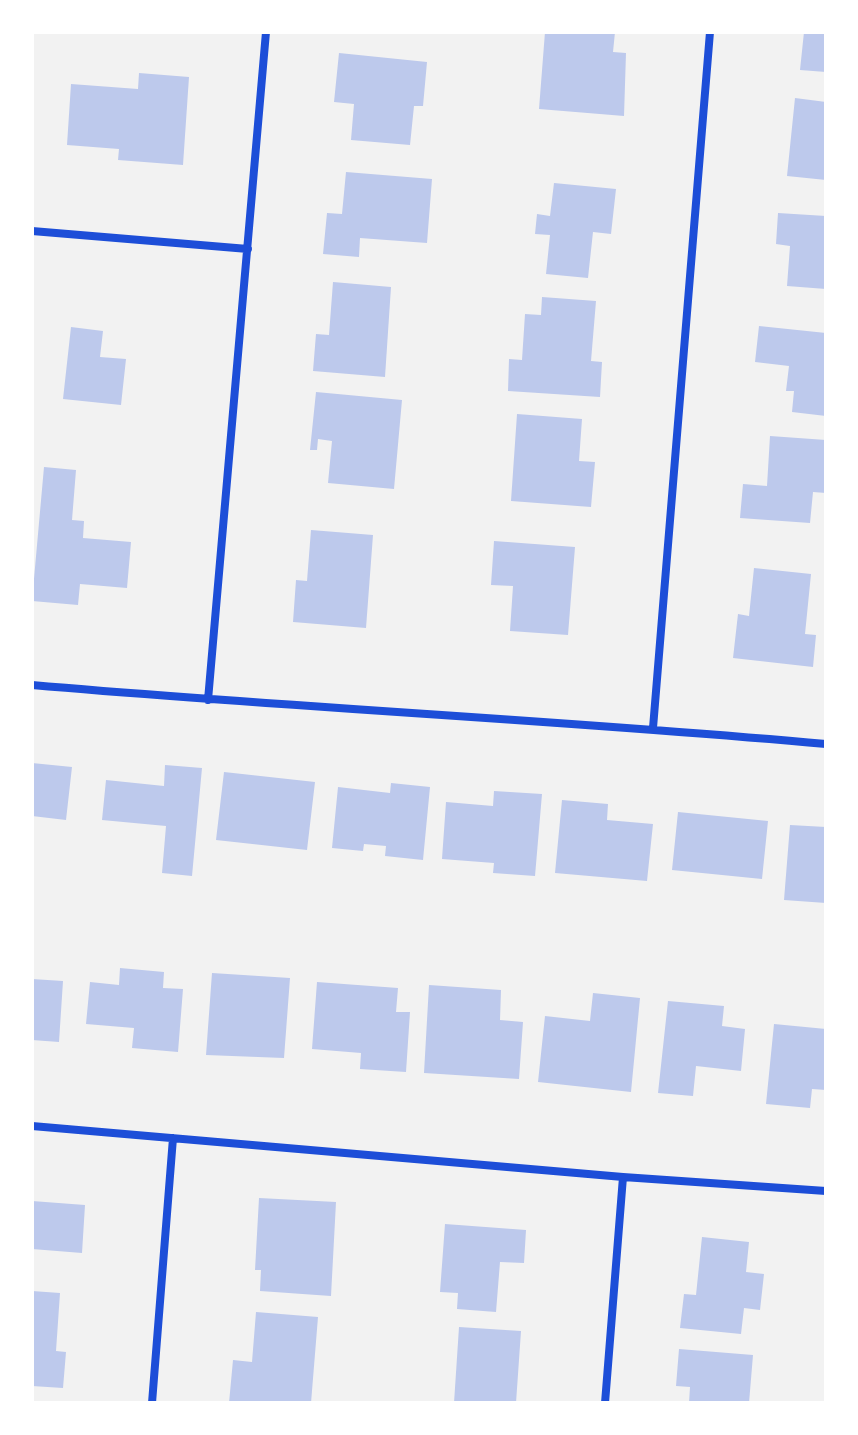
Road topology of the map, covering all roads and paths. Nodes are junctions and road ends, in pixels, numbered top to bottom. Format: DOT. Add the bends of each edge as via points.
graph roads {
  1 [pos="266,32"];
  2 [pos="710,32"];
  3 [pos="32,231"];
  4 [pos="248,249"];
  5 [pos="32,685"];
  6 [pos="208,700"];
  7 [pos="653,728"];
  8 [pos="826,744"];
  9 [pos="32,1126"];
  10 [pos="173,1138"];
  11 [pos="623,1177"];
  12 [pos="826,1191"];
  13 [pos="152,1403"];
  14 [pos="605,1403"];
  1 -- 4 [label="street"];
  2 -- 7 [label="street"];
  3 -- 4 [label="street"];
  4 -- 6 [label="street"];
  5 -- 6 [label="street"];
  6 -- 7 [label="street"];
  7 -- 8 [label="street"];
  9 -- 10 [label="street"];
  10 -- 11 [label="street"];
  10 -- 13 [label="street"];
  11 -- 12 [label="street"];
  11 -- 14 [label="street"];
}
